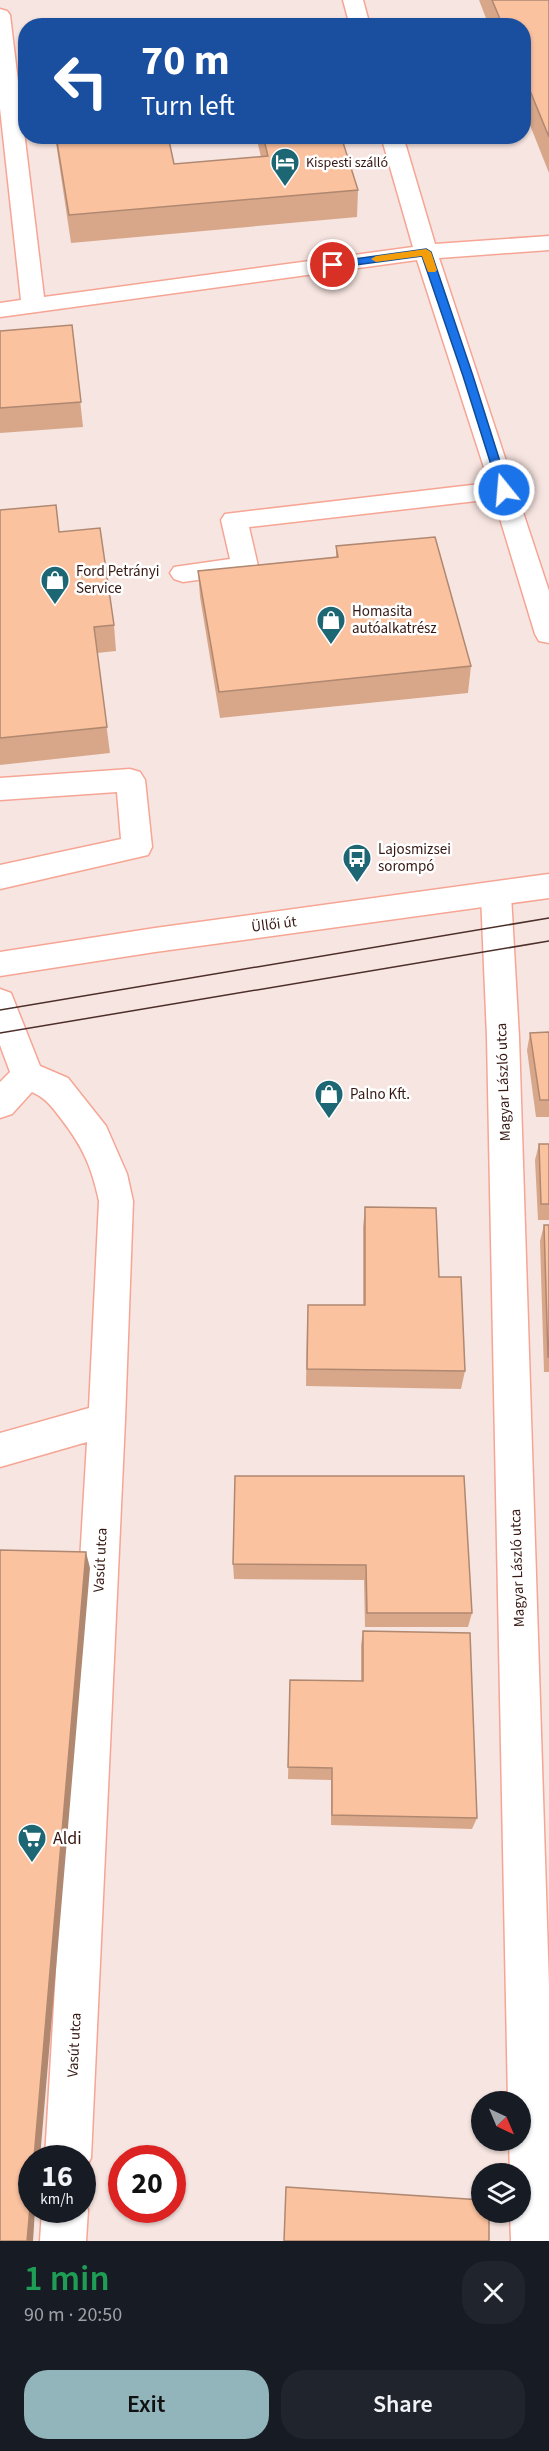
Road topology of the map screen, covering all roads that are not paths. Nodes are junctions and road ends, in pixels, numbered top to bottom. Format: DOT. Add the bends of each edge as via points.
graph roads {
  1 [pos="352,0"];
  2 [pos="0,15"];
  3 [pos="358,18"];
  4 [pos="5,111"];
  5 [pos="394,144"];
  6 [pos="549,243"];
  7 [pos="426,252"];
  8 [pos="33,306"];
  9 [pos="0,310"];
  10 [pos="504,490"];
  11 [pos="183,573"];
  12 [pos="549,634"];
  13 [pos="0,789"];
  14 [pos="0,877"];
  15 [pos="549,886"];
  16 [pos="496,895"];
  17 [pos="0,964"];
  18 [pos="0,1002"];
  19 [pos="27,1075"];
  20 [pos="0,1104"];
  21 [pos="107,1420"];
  22 [pos="0,1450"];
  23 [pos="69,2145"];
  24 [pos="64,2223"];
  25 [pos="63,2241"];
  26 [pos="534,2241"];
  1 -- 3 [label="street"];
  2 -- 4 [label="street"];
  4 -- 8 [label="street"];
  5 -- 7 [label="street"];
  6 -- 7 [label="street"];
  7 -- 8 [label="street"];
  7 -- 10 [label="street"];
  8 -- 9 [label="street"];
  10 -- 11 [label="street" via="234,520 245,566"];
  10 -- 12 [label="street"];
  13 -- 14 [label="street" via="130,780 137,847"];
  15 -- 16 [label="street, Üllői út"];
  16 -- 17 [label="street, Üllői út"];
  16 -- 26 [label="street, Magyar László utca"];
  18 -- 19 [label="street"];
  19 -- 20 [label="street"];
  19 -- 21 [label="street, Vasút utca" via="56,1088 94,1136 110,1174 116,1201"];
  21 -- 22 [label="street"];
  21 -- 23 [label="street, Vasút utca"];
  24 -- 25 [label="street"];
}
